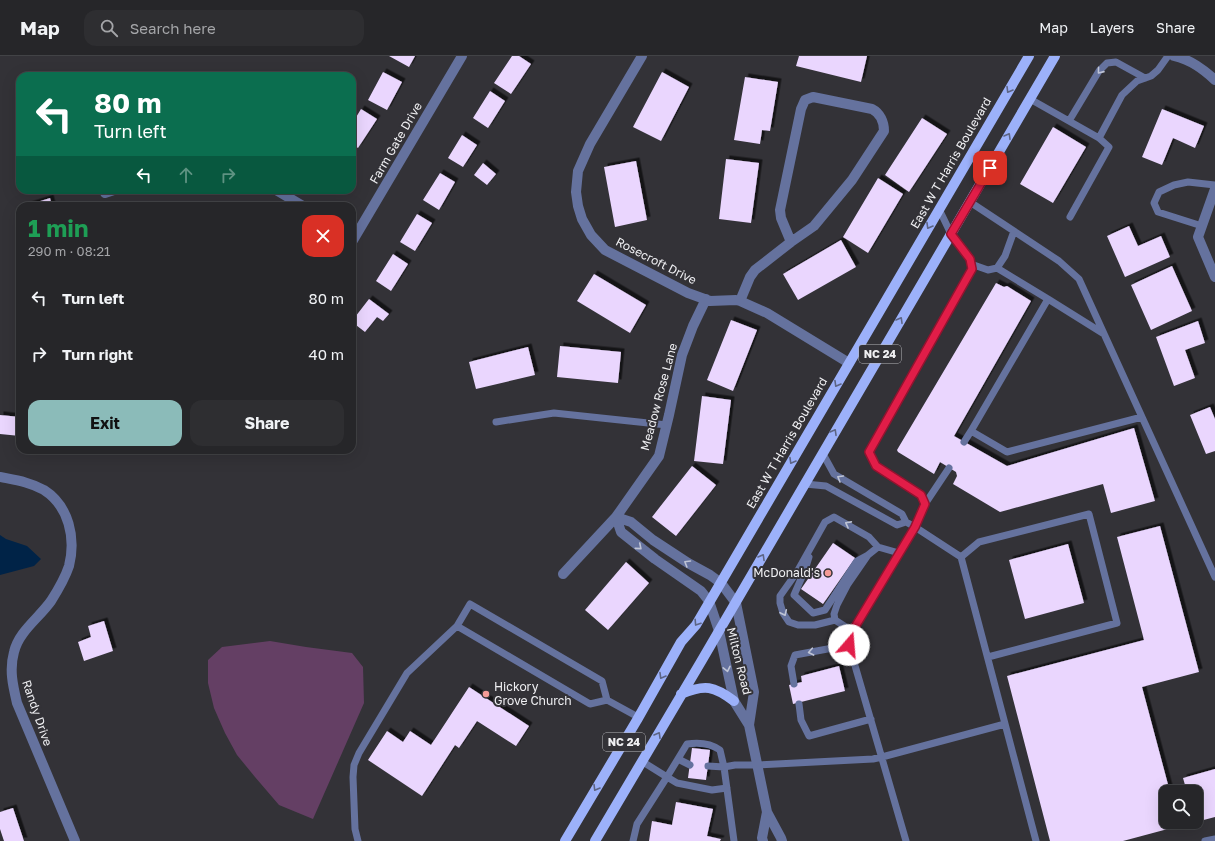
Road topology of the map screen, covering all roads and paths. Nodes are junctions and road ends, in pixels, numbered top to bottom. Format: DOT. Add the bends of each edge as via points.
graph roads {
  1 [pos="462,56"];
  2 [pos="642,56"];
  3 [pos="1029,56"];
  4 [pos="1055,56"];
  5 [pos="1168,56"];
  6 [pos="1174,56"];
  7 [pos="1145,78"];
  8 [pos="1215,80"];
  9 [pos="1030,99"];
  10 [pos="1069,121"];
  11 [pos="1099,138"];
  12 [pos="1215,185"];
  13 [pos="1215,188"];
  14 [pos="283,194"];
  15 [pos="296,202"];
  16 [pos="970,202"];
  17 [pos="939,209"];
  18 [pos="1070,217"];
  19 [pos="1202,226"];
  20 [pos="1014,231"];
  21 [pos="356,233"];
  22 [pos="951,234"];
  23 [pos="791,242"];
  24 [pos="971,264"];
  25 [pos="997,268"];
  26 [pos="1215,278"];
  27 [pos="706,299"];
  28 [pos="1048,299"];
  29 [pos="740,301"];
  30 [pos="1105,334"];
  31 [pos="849,363"];
  32 [pos="1142,417"];
  33 [pos="496,422"];
  34 [pos="667,425"];
  35 [pos="971,431"];
  36 [pos="964,442"];
  37 [pos="823,454"];
  38 [pos="948,468"];
  39 [pos="0,477"];
  40 [pos="805,484"];
  41 [pos="925,504"];
  42 [pos="616,517"];
  43 [pos="906,522"];
  44 [pos="915,527"];
  45 [pos="811,547"];
  46 [pos="878,548"];
  47 [pos="899,552"];
  48 [pos="868,555"];
  49 [pos="961,557"];
  50 [pos="562,574"];
  51 [pos="1215,577"];
  52 [pos="720,583"];
  53 [pos="709,601"];
  54 [pos="736,603"];
  55 [pos="835,620"];
  56 [pos="457,626"];
  57 [pos="719,631"];
  58 [pos="852,632"];
  59 [pos="849,645"];
  60 [pos="988,657"];
  61 [pos="794,684"];
  62 [pos="682,694"];
  63 [pos="607,700"];
  64 [pos="734,701"];
  65 [pos="799,704"];
  66 [pos="638,717"];
  67 [pos="871,719"];
  68 [pos="1005,724"];
  69 [pos="749,725"];
  70 [pos="882,758"];
  71 [pos="678,759"];
  72 [pos="643,762"];
  73 [pos="690,764"];
  74 [pos="757,765"];
  75 [pos="708,766"];
  76 [pos="724,767"];
  77 [pos="667,776"];
  78 [pos="727,788"];
  79 [pos="767,812"];
  80 [pos="1215,838"];
  81 [pos="75,841"];
  82 [pos="358,841"];
  83 [pos="565,841"];
  84 [pos="595,841"];
  85 [pos="633,841"];
  86 [pos="734,841"];
  87 [pos="763,841"];
  88 [pos="782,841"];
  89 [pos="906,841"];
  90 [pos="1036,841"];
  91 [pos="1205,841"];
  1 -- 21 [label="street, Farm Gate Drive"];
  2 -- 27 [label="street, Rosecroft Drive" via="590,144 578,170 578,206 586,227 605,250 688,293"];
  3 -- 17 [label="main road, East W T Harris Boulevard / NC 24, one-way"];
  4 -- 9 [label="main road, NC 24"];
  5 -- 7 [label="lane" via="1158,70"];
  6 -- 8 [label="street" via="1202,68"];
  7 -- 10 [label="lane, one-way" via="1116,62 1107,64 1099,71"];
  7 -- 11 [label="lane" via="1137,81 1122,94"];
  9 -- 10 [label="lane"];
  16 -- 9 [label="main road, NC 24, one-way"];
  10 -- 11 [label="lane"];
  11 -- 18 [label="lane" via="1109,147"];
  12 -- 19 [label="lane" via="1188,182 1174,185 1159,192 1154,203 1158,212"];
  13 -- 19 [label="street"];
  14 -- 15 [label="street"];
  16 -- 20 [label="lane"];
  16 -- 22 [label="main road, NC 24"];
  17 -- 22 [label="lane"];
  17 -- 31 [label="main road, East W T Harris Boulevard / NC 24, one-way"];
  19 -- 26 [label="street" via="1198,237"];
  20 -- 25 [label="lane" via="1005,256"];
  20 -- 30 [label="lane" via="1059,261 1079,279"];
  22 -- 24 [label="lane"];
  37 -- 22 [label="main road, NC 24, one-way"];
  23 -- 23 [label="street" via="814,226 852,180 884,131 876,111 813,97 805,100 780,210"];
  23 -- 29 [label="street" via="755,270"];
  24 -- 25 [label="lane" via="988,270"];
  24 -- 41 [label="lane" via="972,269 869,452 876,466 921,495"];
  25 -- 28 [label="lane"];
  27 -- 29 [label="street, Rosecroft Drive"];
  27 -- 34 [label="street, Meadow Rose Lane" via="682,355"];
  28 -- 30 [label="lane"];
  28 -- 35 [label="lane"];
  29 -- 31 [label="street, Rosecroft Drive" via="767,314"];
  30 -- 32 [label="lane"];
  31 -- 52 [label="main road, East W T Harris Boulevard / NC 24, one-way"];
  32 -- 35 [label="lane" via="1008,452"];
  32 -- 51 [label="lane"];
  33 -- 34 [label="lane" via="554,413"];
  34 -- 42 [label="street, Meadow Rose Lane" via="659,456"];
  35 -- 36 [label="lane"];
  37 -- 40 [label="main road, NC 24"];
  43 -- 37 [label="lane, one-way" via="902,514 834,474"];
  38 -- 41 [label="lane"];
  39 -- 81 [label="street, Randy Drive" via="30,484 45,491 61,507 68,520 71,535 68,568 50,602 16,645 11,667 17,703"];
  40 -- 43 [label="lane" via="826,486 897,525"];
  54 -- 40 [label="main road, NC 24, one-way"];
  41 -- 44 [label="lane"];
  42 -- 50 [label="street, Meadow Rose Lane"];
  52 -- 42 [label="street, one-way" via="688,564 631,522"];
  42 -- 53 [label="street, one-way" via="621,532 655,560 701,591"];
  43 -- 44 [label="lane"];
  44 -- 47 [label="lane"];
  44 -- 49 [label="lane"];
  46 -- 45 [label="lane, one-way" via="869,537 834,517 824,522"];
  45 -- 48 [label="lane" via="805,570 794,595 812,612 825,610 857,562"];
  45 -- 55 [label="lane, one-way" via="780,596 783,613 789,622 798,625 815,625"];
  46 -- 47 [label="lane"];
  46 -- 48 [label="lane"];
  47 -- 58 [label="lane"];
  48 -- 55 [label="lane" via="837,605"];
  49 -- 60 [label="lane"];
  49 -- 60 [label="lane" via="979,542 1089,514 1117,624"];
  52 -- 53 [label="main road, East W T Harris Boulevard / NC 24"];
  52 -- 54 [label="street"];
  53 -- 57 [label="street, Milton Road"];
  53 -- 66 [label="main road, East W T Harris Boulevard / NC 24, one-way" via="696,625 681,642"];
  54 -- 57 [label="main road, NC 24"];
  54 -- 69 [label="street, Milton Road" via="754,692"];
  55 -- 58 [label="lane"];
  56 -- 63 [label="lane" via="590,704"];
  56 -- 63 [label="lane" via="470,604 602,681"];
  56 -- 82 [label="lane" via="407,674 359,753 352,777"];
  57 -- 62 [label="main road, NC 24"];
  57 -- 64 [label="street, Milton Road, one-way"];
  58 -- 59 [label="lane"];
  59 -- 61 [label="lane, one-way" via="795,655 791,666"];
  59 -- 67 [label="lane"];
  60 -- 68 [label="lane"];
  62 -- 64 [label="main road" via="708,688 718,690"];
  72 -- 62 [label="main road, NC 24, one-way"];
  63 -- 66 [label="lane"];
  64 -- 69 [label="street, Milton Road"];
  65 -- 67 [label="lane" via="801,720 808,736"];
  66 -- 83 [label="main road, East W T Harris Boulevard / NC 24, one-way"];
  67 -- 70 [label="lane"];
  68 -- 70 [label="lane"];
  68 -- 90 [label="lane"];
  69 -- 74 [label="street, Milton Road"];
  70 -- 74 [label="lane"];
  70 -- 89 [label="lane"];
  71 -- 73 [label="lane"];
  71 -- 76 [label="lane" via="687,744 698,742 713,745 720,750"];
  71 -- 77 [label="lane"];
  72 -- 77 [label="lane"];
  72 -- 84 [label="main road, NC 24"];
  74 -- 76 [label="lane"];
  74 -- 79 [label="street, Milton Road"];
  75 -- 76 [label="lane"];
  76 -- 78 [label="lane"];
  77 -- 78 [label="lane" via="677,783 691,786 712,790"];
  77 -- 85 [label="lane" via="637,824"];
  78 -- 86 [label="lane"];
  79 -- 87 [label="street, Milton Road"];
  79 -- 88 [label="street, Milton Road"];
  80 -- 91 [label="lane"];
}
